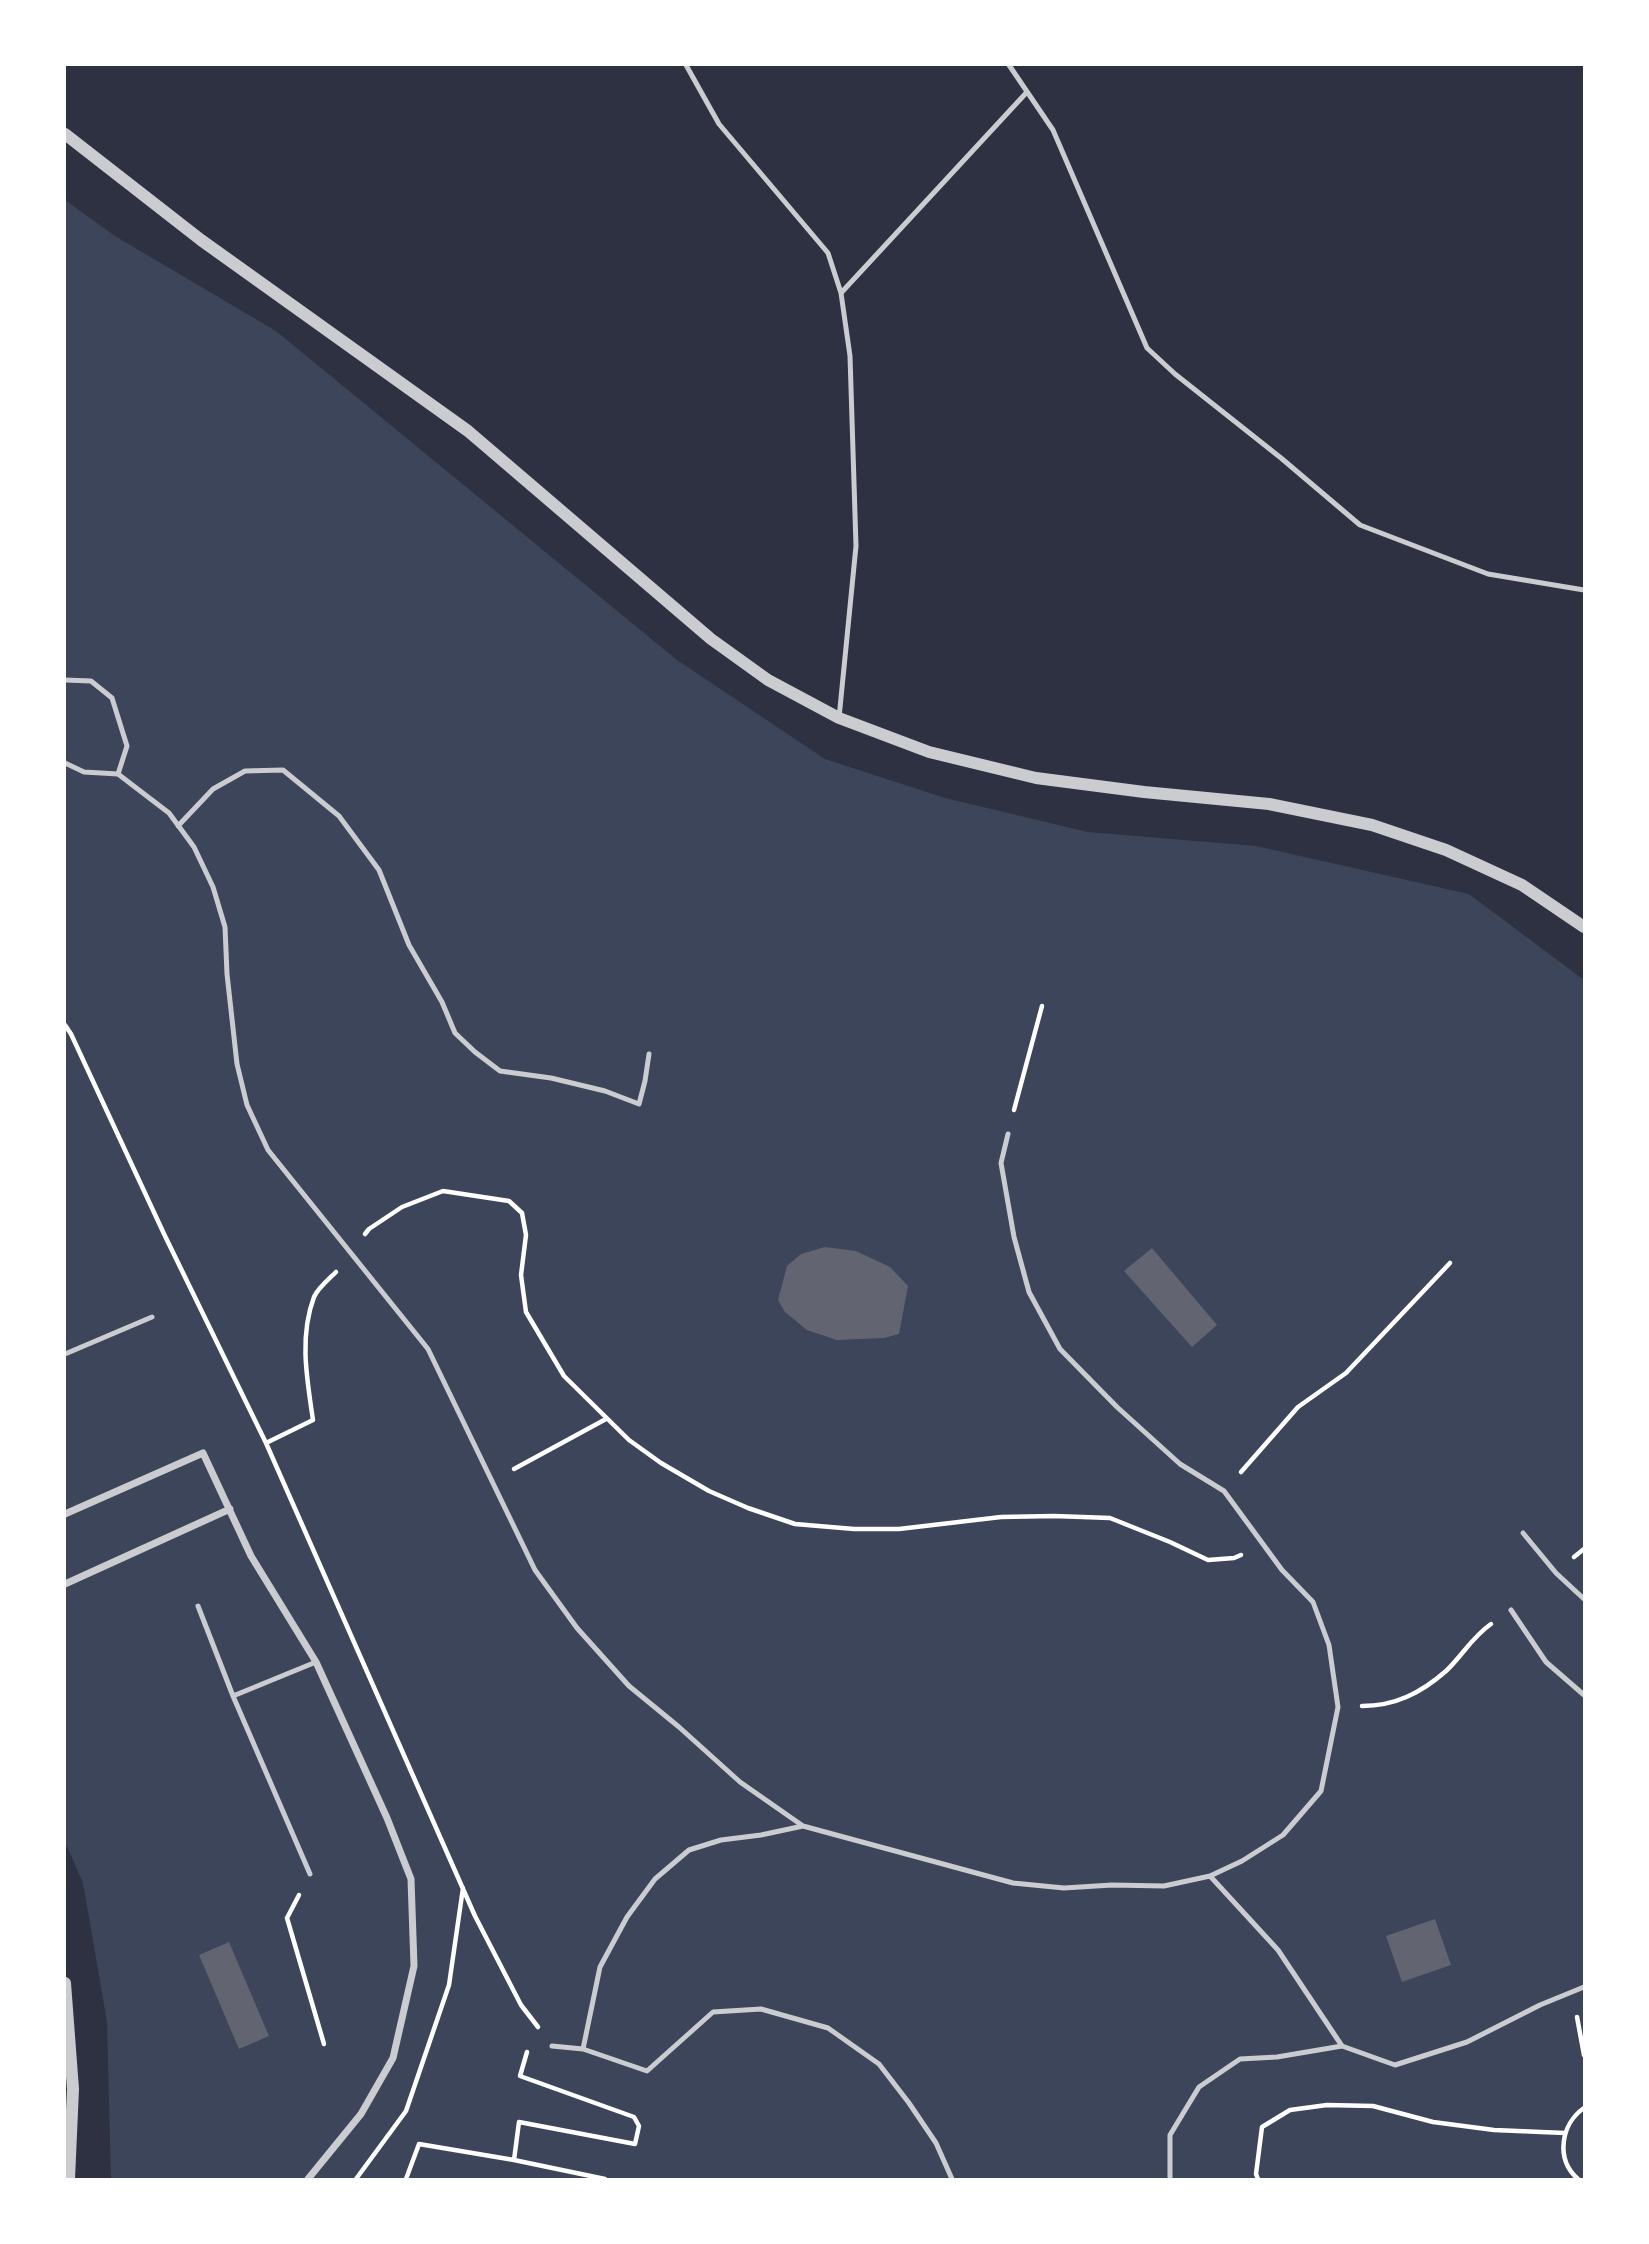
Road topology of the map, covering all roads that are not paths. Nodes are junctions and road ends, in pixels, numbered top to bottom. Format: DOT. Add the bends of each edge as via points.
graph roads {
  1 [pos="686,65"];
  2 [pos="1009,65"];
  3 [pos="1027,92"];
  4 [pos="65,134"];
  5 [pos="841,293"];
  6 [pos="1584,590"];
  7 [pos="65,680"];
  8 [pos="839,718"];
  9 [pos="65,763"];
  10 [pos="118,774"];
  11 [pos="178,826"];
  12 [pos="1584,927"];
  13 [pos="649,1054"];
  14 [pos="1008,1134"];
  15 [pos="152,1317"];
  16 [pos="65,1354"];
  17 [pos="230,1509"];
  18 [pos="65,1514"];
  19 [pos="1523,1532"];
  20 [pos="65,1584"];
  21 [pos="1584,1599"];
  22 [pos="198,1606"];
  23 [pos="1511,1611"];
  24 [pos="316,1662"];
  25 [pos="1584,1695"];
  26 [pos="233,1696"];
  27 [pos="803,1826"];
  28 [pos="310,1874"];
  29 [pos="1210,1876"];
  30 [pos="65,1983"];
  31 [pos="1584,1987"];
  32 [pos="552,2046"];
  33 [pos="1342,2046"];
  34 [pos="583,2049"];
  35 [pos="69,2179"];
  36 [pos="308,2179"];
  37 [pos="952,2179"];
  38 [pos="1170,2179"];
  1 -- 5 [label="lane" via="719,124 828,254"];
  2 -- 3 [label="lane"];
  3 -- 5 [label="lane"];
  3 -- 6 [label="lane" via="1053,130 1147,348 1175,374 1360,525 1488,574"];
  4 -- 8 [label="street" via="201,240 468,431 711,639 768,680"];
  5 -- 8 [label="lane" via="850,356 856,546"];
  7 -- 10 [label="lane" via="91,681 112,698 127,746"];
  8 -- 12 [label="street" via="929,752 1036,778 1269,804 1372,825 1446,850 1522,885"];
  9 -- 10 [label="lane" via="84,772"];
  10 -- 11 [label="lane" via="169,813"];
  11 -- 13 [label="lane" via="214,789 245,771 283,770 339,816 379,870 409,945 455,1033 475,1052 500,1071 551,1078 639,1104"];
  11 -- 27 [label="lane" via="213,887 225,927 237,1064 247,1105 268,1150 428,1349 535,1570 577,1628 629,1686 740,1782"];
  14 -- 29 [label="lane" via="1001,1163 1014,1237 1029,1292 1059,1349 1180,1464 1224,1491 1282,1570 1313,1602 1329,1645 1338,1707 1321,1791 1283,1835"];
  15 -- 16 [label="lane"];
  17 -- 18 [label="street" via="203,1452"];
  17 -- 20 [label="street"];
  17 -- 24 [label="street" via="251,1556"];
  19 -- 21 [label="lane"];
  22 -- 26 [label="lane"];
  23 -- 25 [label="lane" via="1546,1662"];
  24 -- 26 [label="lane"];
  24 -- 36 [label="street" via="411,1879 414,1966 393,2058 362,2114"];
  26 -- 28 [label="lane"];
  27 -- 29 [label="lane" via="1013,1883 1064,1888 1164,1886"];
  27 -- 34 [label="lane" via="689,1850 655,1879 627,1917 600,1967"];
  29 -- 33 [label="lane" via="1278,1950"];
  30 -- 35 [label="street" via="73,2089"];
  31 -- 33 [label="lane" via="1467,2042 1395,2065"];
  32 -- 34 [label="lane"];
  33 -- 38 [label="lane" via="1240,2059 1199,2087 1170,2135"];
  34 -- 37 [label="lane" via="647,2071 713,2012 761,2009 828,2028 879,2064 936,2143"];
}
